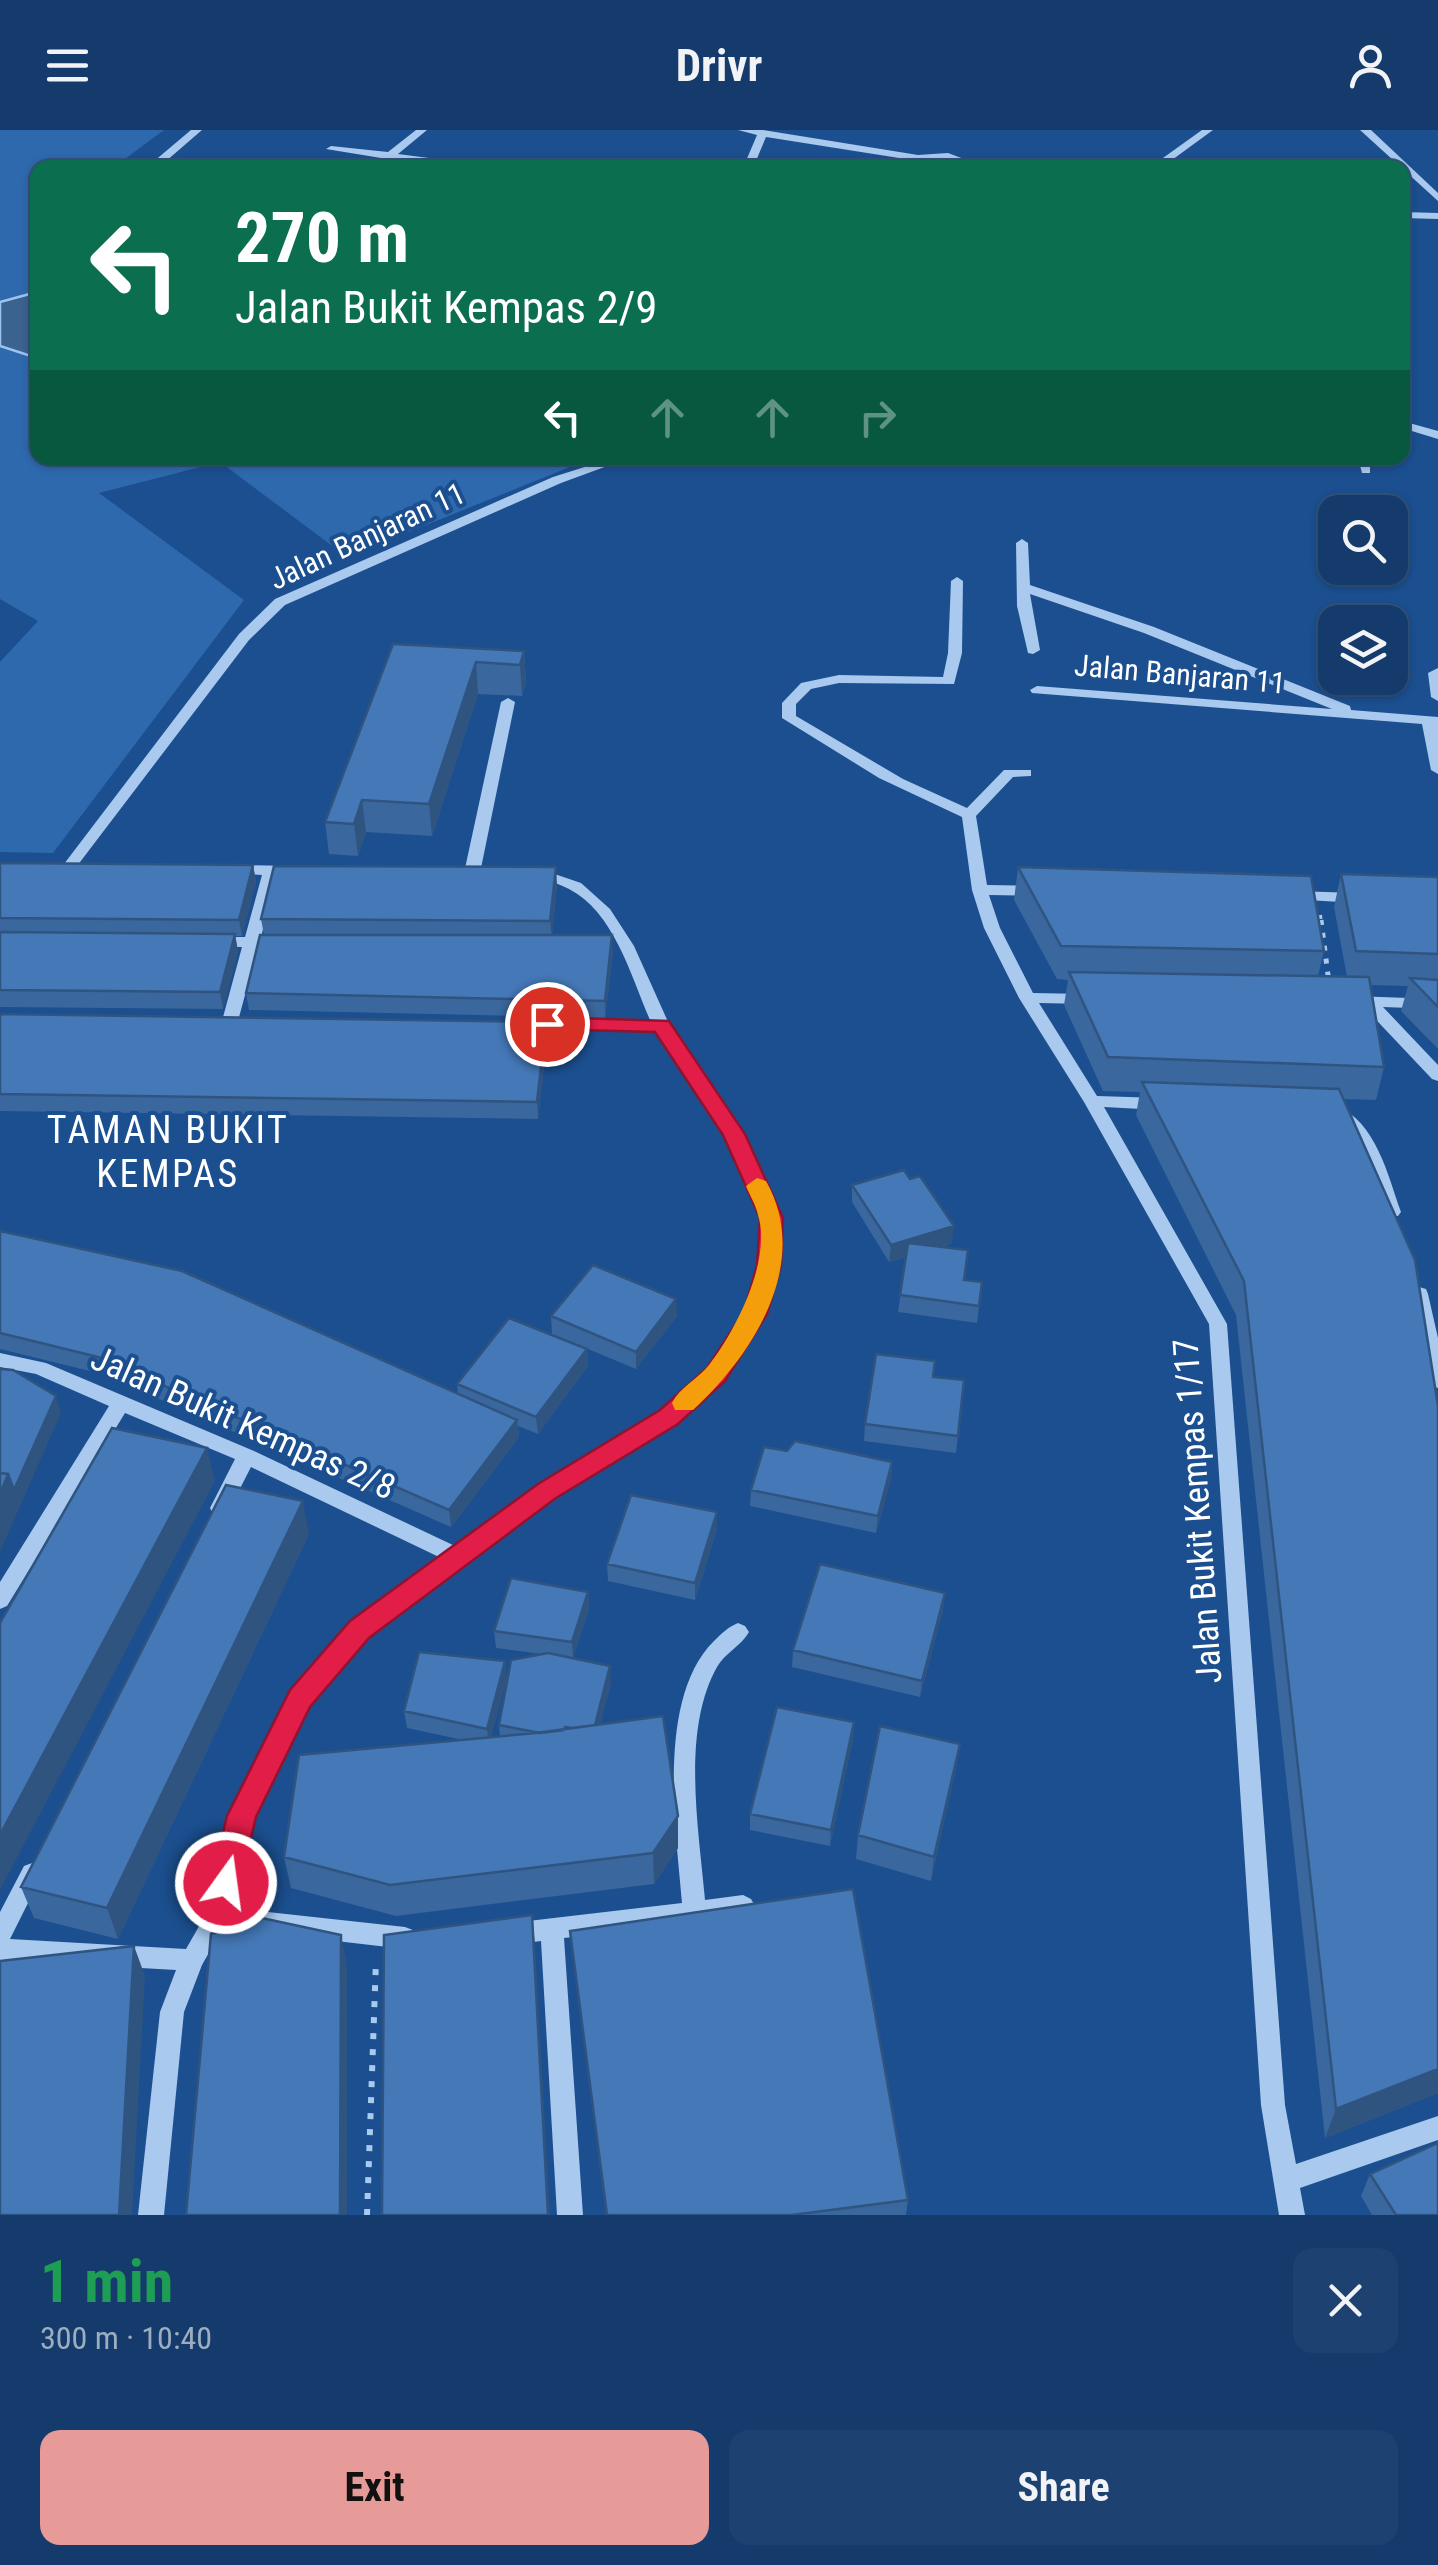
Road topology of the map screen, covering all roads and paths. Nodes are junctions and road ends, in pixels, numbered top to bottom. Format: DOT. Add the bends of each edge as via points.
graph roads {
  1 [pos="197,130"];
  2 [pos="422,130"];
  3 [pos="743,130"];
  4 [pos="1208,130"];
  5 [pos="1365,130"];
  6 [pos="763,133"];
  7 [pos="331,149"];
  8 [pos="393,154"];
  9 [pos="159,160"];
  10 [pos="385,160"];
  11 [pos="439,160"];
  12 [pos="751,160"];
  13 [pos="957,160"];
  14 [pos="1165,160"];
  15 [pos="1397,160"];
  16 [pos="1410,172"];
  17 [pos="1438,198"];
  18 [pos="1410,215"];
  19 [pos="1438,216"];
  20 [pos="1410,426"];
  21 [pos="1438,434"];
  22 [pos="602,465"];
  23 [pos="1022,543"];
  24 [pos="956,581"];
  25 [pos="1023,587"];
  26 [pos="1033,650"];
  27 [pos="1438,672"];
  28 [pos="1038,690"];
  29 [pos="1438,698"];
  30 [pos="508,702"];
  31 [pos="1360,715"];
  32 [pos="1433,720"];
  33 [pos="1438,770"];
  34 [pos="1026,773"];
  35 [pos="969,815"];
  36 [pos="87,867"];
  37 [pos="216,870"];
  38 [pos="271,871"];
  39 [pos="308,871"];
  40 [pos="454,872"];
  41 [pos="527,873"];
  42 [pos="980,890"];
  43 [pos="1065,892"];
  44 [pos="1279,896"];
  45 [pos="1318,897"];
  46 [pos="1370,898"];
  47 [pos="192,942"];
  48 [pos="250,942"];
  49 [pos="290,942"];
  50 [pos="1027,998"];
  51 [pos="1103,999"];
  52 [pos="1331,1001"];
  53 [pos="1369,1002"];
  54 [pos="1438,1004"];
  55 [pos="211,1020"];
  56 [pos="230,1021"];
  57 [pos="250,1021"];
  58 [pos="508,1024"];
  59 [pos="661,1026"];
  60 [pos="1438,1075"];
  61 [pos="1092,1100"];
  62 [pos="1186,1105"];
  63 [pos="1318,1111"];
  64 [pos="1397,1229"];
  65 [pos="1416,1282"];
  66 [pos="0,1360"];
  67 [pos="1438,1381"];
  68 [pos="121,1404"];
  69 [pos="247,1456"];
  70 [pos="210,1527"];
  71 [pos="456,1556"];
  72 [pos="0,1600"];
  73 [pos="738,1632"];
  74 [pos="46,1846"];
  75 [pos="767,1903"];
  76 [pos="694,1912"];
  77 [pos="217,1917"];
  78 [pos="552,1930"];
  79 [pos="0,1935"];
  80 [pos="377,1937"];
  81 [pos="479,1938"];
  82 [pos="427,1939"];
  83 [pos="0,1949"];
  84 [pos="192,1960"];
  85 [pos="1438,2128"];
  86 [pos="1284,2181"];
  87 [pos="151,2215"];
  88 [pos="367,2215"];
  89 [pos="570,2215"];
  90 [pos="1292,2215"];
  1 -- 9 [label="street"];
  2 -- 8 [label="street"];
  3 -- 6 [label="street"];
  4 -- 14 [label="street"];
  5 -- 15 [label="street"];
  6 -- 12 [label="street"];
  6 -- 13 [label="street"];
  7 -- 8 [label="street"];
  8 -- 10 [label="street"];
  8 -- 11 [label="street"];
  16 -- 17 [label="street"];
  18 -- 19 [label="street"];
  20 -- 21 [label="street"];
  22 -- 36 [label="street, Jalan Banjaran 11" via="280,602 244,636 60,867"];
  23 -- 25 [label="street"];
  24 -- 35 [label="street" via="948,682 839,679 806,686 789,704 789,718 897,782"];
  25 -- 26 [label="street"];
  25 -- 31 [label="street"];
  27 -- 29 [label="street"];
  28 -- 31 [label="street, Jalan Banjaran 11"];
  30 -- 40 [label="street" via="480,873"];
  31 -- 32 [label="street, Jalan Banjaran 11"];
  32 -- 33 [label="street"];
  34 -- 35 [label="street" via="1008,773"];
  35 -- 42 [label="street, Jalan Bukit Kempas 1/17"];
  37 -- 38 [label="street"];
  38 -- 39 [label="street"];
  38 -- 48 [label="street"];
  41 -- 59 [label="street" via="576,886 605,912 616,946"];
  42 -- 43 [label="street"];
  42 -- 50 [label="street, Jalan Bukit Kempas 1/17"];
  44 -- 45 [label="street"];
  45 -- 46 [label="street"];
  45 -- 52 [label="path"];
  47 -- 48 [label="street"];
  48 -- 49 [label="street"];
  48 -- 56 [label="street"];
  50 -- 51 [label="street"];
  50 -- 61 [label="street, Jalan Bukit Kempas 1/17"];
  52 -- 53 [label="street"];
  53 -- 54 [label="street"];
  53 -- 60 [label="street"];
  55 -- 56 [label="street"];
  56 -- 57 [label="street"];
  58 -- 59 [label="street"];
  59 -- 71 [label="street" via="734,1134 772,1218 769,1265 755,1314 716,1374 669,1417"];
  61 -- 62 [label="street"];
  61 -- 86 [label="street, Jalan Bukit Kempas 1/17" via="1218,1324 1273,2104"];
  63 -- 64 [label="street" via="1337,1112 1366,1140"];
  65 -- 67 [label="street"];
  66 -- 68 [label="street, Jalan Bukit Kempas 2/8" via="39,1368"];
  68 -- 69 [label="street, Jalan Bukit Kempas 2/8"];
  68 -- 72 [label="street"];
  69 -- 70 [label="street"];
  69 -- 71 [label="street, Jalan Bukit Kempas 2/8"];
  71 -- 77 [label="street" via="360,1630 300,1699 242,1816"];
  73 -- 76 [label="street" via="708,1663 690,1717 683,1771"];
  74 -- 79 [label="street"];
  75 -- 76 [label="street"];
  76 -- 78 [label="street"];
  77 -- 80 [label="street"];
  77 -- 84 [label="street"];
  78 -- 81 [label="street"];
  78 -- 89 [label="street"];
  80 -- 82 [label="street"];
  80 -- 88 [label="path"];
  83 -- 84 [label="street"];
  84 -- 87 [label="street" via="172,2012"];
  85 -- 86 [label="street"];
  86 -- 90 [label="street, Jalan Bukit Kempas 1/17"];
}
